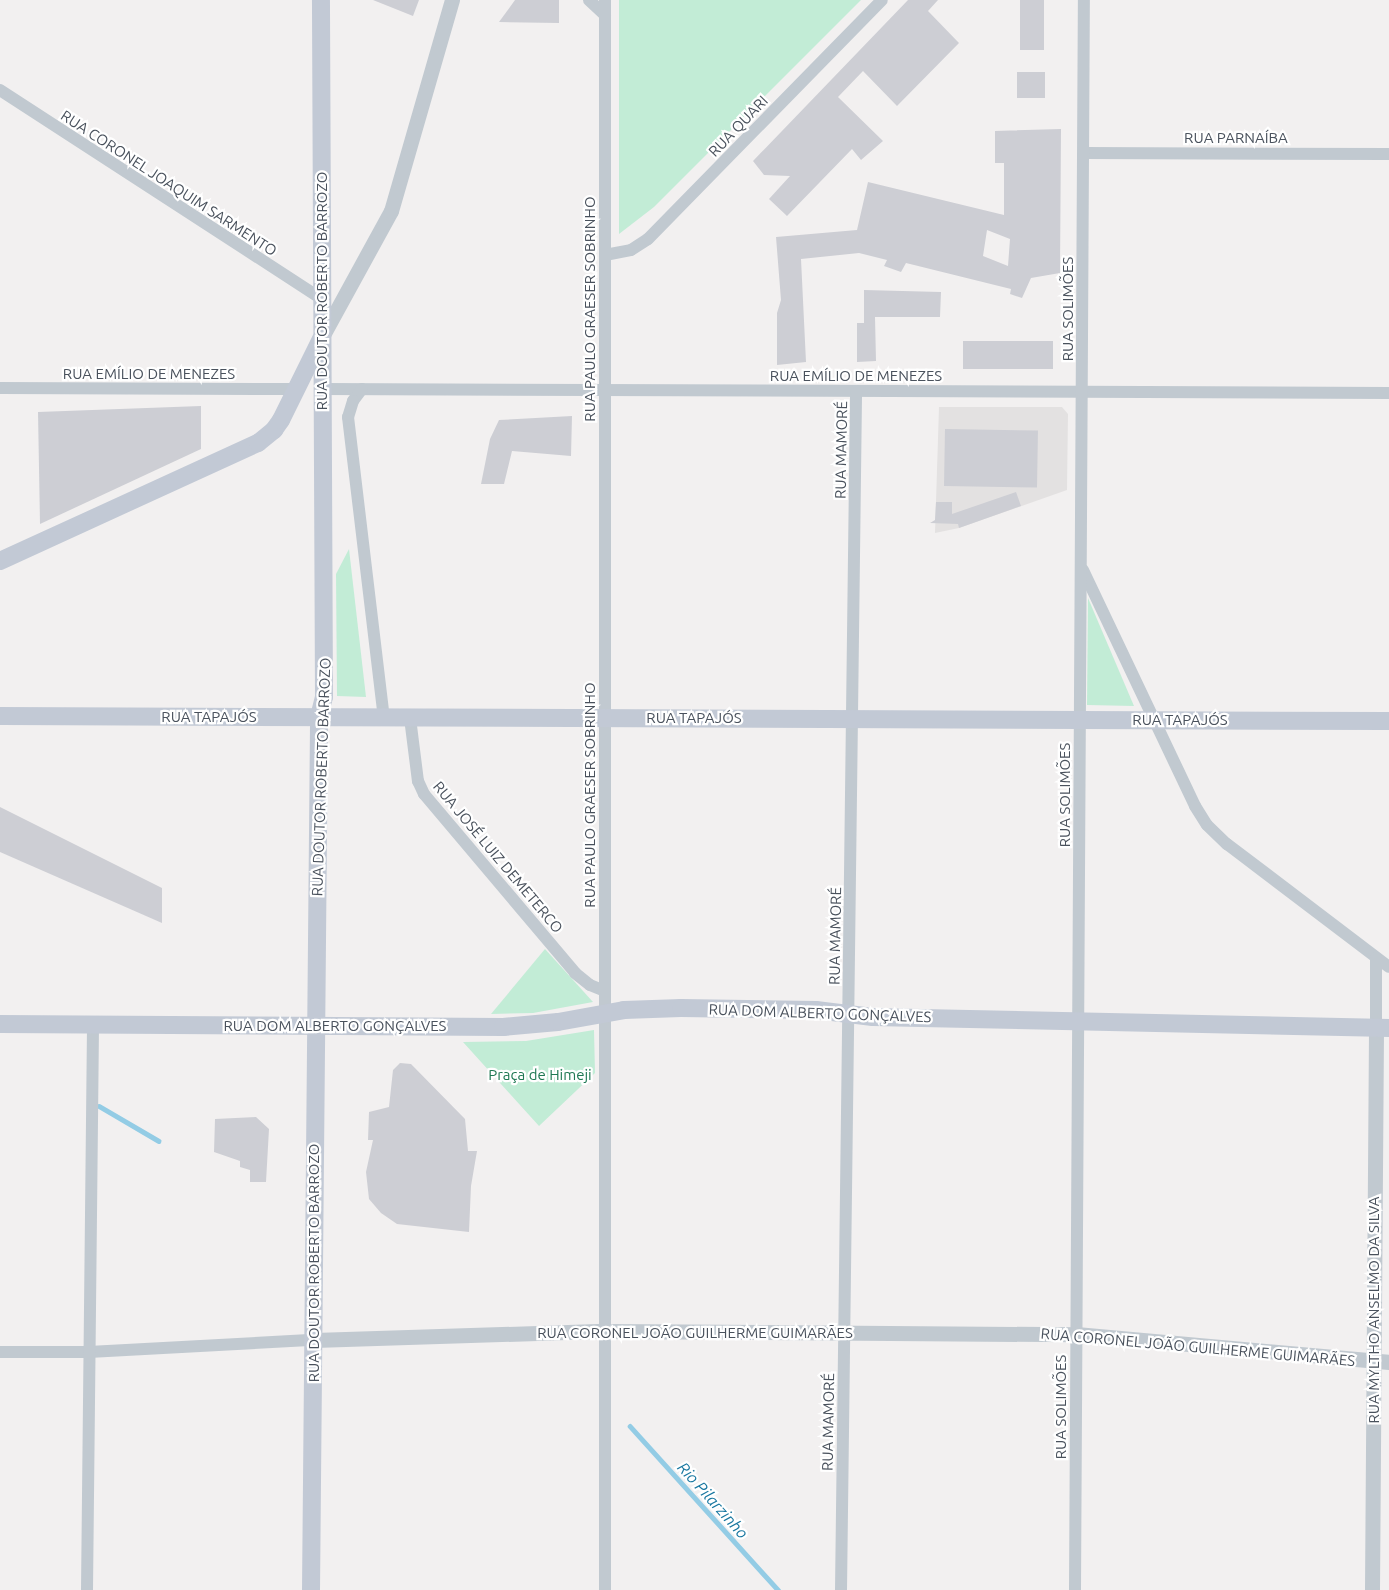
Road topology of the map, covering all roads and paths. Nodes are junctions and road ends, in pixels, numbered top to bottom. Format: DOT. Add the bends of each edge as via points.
graph roads {
  1 [pos="321,0"];
  2 [pos="452,0"];
  3 [pos="589,0"];
  4 [pos="605,0"];
  5 [pos="882,0"];
  6 [pos="1084,0"];
  7 [pos="605,15"];
  8 [pos="0,90"];
  9 [pos="1084,153"];
  10 [pos="1389,154"];
  11 [pos="605,255"];
  12 [pos="346,294"];
  13 [pos="322,300"];
  14 [pos="323,335"];
  15 [pos="0,388"];
  16 [pos="297,389"];
  17 [pos="323,389"];
  18 [pos="362,389"];
  19 [pos="605,390"];
  20 [pos="856,391"];
  21 [pos="1082,392"];
  22 [pos="1389,393"];
  23 [pos="323,418"];
  24 [pos="0,561"];
  25 [pos="1081,566"];
  26 [pos="0,716"];
  27 [pos="319,717"];
  28 [pos="384,717"];
  29 [pos="410,718"];
  30 [pos="605,718"];
  31 [pos="852,719"];
  32 [pos="1080,720"];
  33 [pos="1153,720"];
  34 [pos="1389,721"];
  35 [pos="1376,958"];
  36 [pos="1389,968"];
  37 [pos="605,991"];
  38 [pos="848,1013"];
  39 [pos="605,1014"];
  40 [pos="1078,1022"];
  41 [pos="0,1024"];
  42 [pos="93,1024"];
  43 [pos="316,1026"];
  44 [pos="1383,1028"];
  45 [pos="605,1331"];
  46 [pos="844,1333"];
  47 [pos="1076,1334"];
  48 [pos="314,1340"];
  49 [pos="0,1352"];
  50 [pos="89,1352"];
  51 [pos="1381,1362"];
  52 [pos="87,1590"];
  53 [pos="311,1590"];
  54 [pos="605,1590"];
  55 [pos="841,1590"];
  56 [pos="1075,1590"];
  57 [pos="1372,1590"];
  1 -- 13 [label="main road, RUA DOUTOR ROBERTO BARROZO"];
  2 -- 12 [label="street" via="398,191 383,228"];
  3 -- 7 [label="street"];
  4 -- 7 [label="street, RUA PAULO GRAESER SOBRINHO"];
  5 -- 11 [label="street, RUA QUARI" via="648,239 631,250"];
  6 -- 9 [label="street, RUA SOLIMÕES"];
  7 -- 11 [label="street, RUA PAULO GRAESER SOBRINHO"];
  8 -- 13 [label="street, RUA CORONEL JOAQUIM SARMENTO"];
  9 -- 10 [label="street, RUA PARNAÍBA"];
  9 -- 21 [label="street, RUA SOLIMÕES"];
  11 -- 19 [label="street, RUA PAULO GRAESER SOBRINHO"];
  12 -- 13 [label="street"];
  12 -- 14 [label="street"];
  13 -- 14 [label="main road, RUA DOUTOR ROBERTO BARROZO"];
  14 -- 16 [label="main road"];
  14 -- 17 [label="main road, RUA DOUTOR ROBERTO BARROZO"];
  15 -- 16 [label="street, RUA EMÍLIO DE MENEZES"];
  16 -- 23 [label="main road" via="311,399"];
  16 -- 24 [label="main road" via="274,430 258,443"];
  17 -- 18 [label="street, RUA EMÍLIO DE MENEZES"];
  17 -- 23 [label="main road, RUA DOUTOR ROBERTO BARROZO"];
  18 -- 19 [label="street, RUA EMÍLIO DE MENEZES"];
  18 -- 28 [label="street" via="348,417"];
  19 -- 20 [label="street, RUA EMÍLIO DE MENEZES"];
  19 -- 30 [label="street, RUA PAULO GRAESER SOBRINHO"];
  20 -- 21 [label="street, RUA EMÍLIO DE MENEZES"];
  20 -- 31 [label="street, RUA MAMORÉ"];
  21 -- 22 [label="street, RUA EMÍLIO DE MENEZES"];
  21 -- 25 [label="street, RUA SOLIMÕES"];
  23 -- 27 [label="main road, RUA DOUTOR ROBERTO BARROZO" via="324,697"];
  25 -- 32 [label="street, RUA SOLIMÕES"];
  25 -- 33 [label="street"];
  26 -- 27 [label="main road, RUA TAPAJÓS"];
  27 -- 28 [label="main road, RUA TAPAJÓS"];
  27 -- 43 [label="main road, RUA DOUTOR ROBERTO BARROZO"];
  28 -- 29 [label="main road, RUA TAPAJÓS"];
  29 -- 30 [label="main road, RUA TAPAJÓS"];
  29 -- 37 [label="street, RUA JOSÉ LUIZ DEMETERCO" via="418,781 424,794 574,973"];
  30 -- 31 [label="main road, RUA TAPAJÓS"];
  30 -- 37 [label="street, RUA PAULO GRAESER SOBRINHO"];
  31 -- 32 [label="main road, RUA TAPAJÓS"];
  31 -- 38 [label="street, RUA MAMORÉ"];
  32 -- 33 [label="main road, RUA TAPAJÓS"];
  32 -- 40 [label="street, RUA SOLIMÕES"];
  33 -- 34 [label="main road, RUA TAPAJÓS"];
  33 -- 35 [label="street" via="1207,825"];
  35 -- 36 [label="street"];
  35 -- 44 [label="street, RUA MYLTHO ANSELMO DA SILVA"];
  37 -- 39 [label="street, RUA PAULO GRAESER SOBRINHO"];
  38 -- 39 [label="main road, RUA DOM ALBERTO GONÇALVES" via="670,1008"];
  38 -- 40 [label="main road, RUA DOM ALBERTO GONÇALVES" via="873,1017"];
  38 -- 46 [label="street, RUA MAMORÉ"];
  39 -- 43 [label="main road, RUA DOM ALBERTO GONÇALVES" via="503,1027"];
  39 -- 45 [label="street, RUA PAULO GRAESER SOBRINHO"];
  40 -- 44 [label="main road, RUA DOM ALBERTO GONÇALVES"];
  40 -- 47 [label="street, RUA SOLIMÕES"];
  41 -- 42 [label="main road, RUA DOM ALBERTO GONÇALVES"];
  42 -- 43 [label="main road, RUA DOM ALBERTO GONÇALVES"];
  42 -- 50 [label="street"];
  43 -- 48 [label="main road, RUA DOUTOR ROBERTO BARROZO"];
  44 -- 51 [label="street, RUA MYLTHO ANSELMO DA SILVA"];
  45 -- 46 [label="street, RUA CORONEL JOÃO GUILHERME GUIMARÃES"];
  45 -- 48 [label="street, RUA CORONEL JOÃO GUILHERME GUIMARÃES"];
  45 -- 54 [label="street, RUA PAULO GRAESER SOBRINHO"];
  46 -- 47 [label="street, RUA CORONEL JOÃO GUILHERME GUIMARÃES"];
  46 -- 55 [label="street, RUA MAMORÉ"];
  47 -- 51 [label="street, RUA CORONEL JOÃO GUILHERME GUIMARÃES"];
  47 -- 56 [label="street, RUA SOLIMÕES"];
  48 -- 50 [label="street, RUA CORONEL JOÃO GUILHERME GUIMARÃES"];
  48 -- 53 [label="main road, RUA DOUTOR ROBERTO BARROZO"];
  49 -- 50 [label="street, RUA CORONEL JOÃO GUILHERME GUIMARÃES"];
  50 -- 52 [label="street"];
  51 -- 57 [label="street, RUA MYLTHO ANSELMO DA SILVA"];
}
